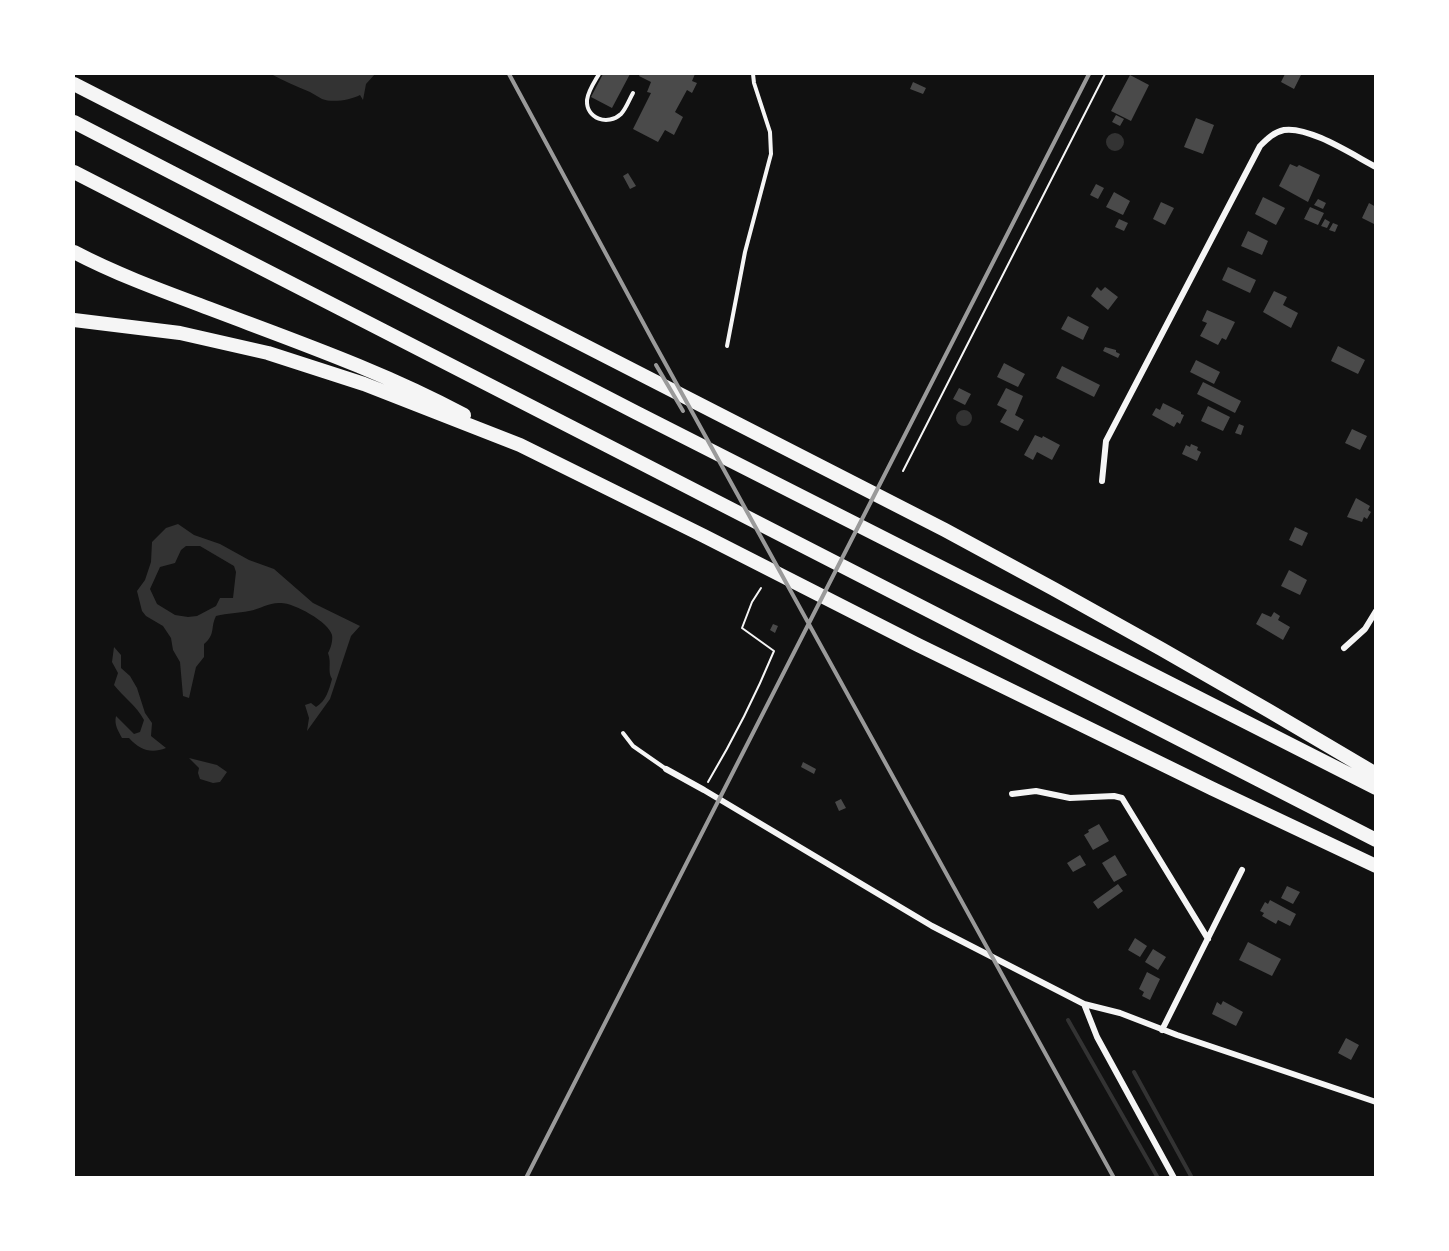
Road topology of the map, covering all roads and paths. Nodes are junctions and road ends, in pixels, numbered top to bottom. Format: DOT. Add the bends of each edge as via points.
graph roads {
  1 [pos="599,74"];
  2 [pos="753,74"];
  3 [pos="1106,74"];
  4 [pos="74,84"];
  5 [pos="633,93"];
  6 [pos="74,122"];
  7 [pos="1376,167"];
  8 [pos="74,172"];
  9 [pos="74,252"];
  10 [pos="74,320"];
  11 [pos="727,346"];
  12 [pos="520,445"];
  13 [pos="903,471"];
  14 [pos="1102,481"];
  15 [pos="760,588"];
  16 [pos="1376,612"];
  17 [pos="1344,648"];
  18 [pos="623,733"];
  19 [pos="666,770"];
  20 [pos="1376,774"];
  21 [pos="1376,788"];
  22 [pos="704,790"];
  23 [pos="1012,794"];
  24 [pos="1376,840"];
  25 [pos="1376,866"];
  26 [pos="1242,870"];
  27 [pos="1208,939"];
  28 [pos="1084,1004"];
  29 [pos="1162,1030"];
  30 [pos="1376,1102"];
  31 [pos="1174,1178"];
  1 -- 5 [label="lane" via="587,98 593,116 610,121 622,113"];
  2 -- 11 [label="lane" via="770,132 771,154 745,252"];
  3 -- 13 [label="path"];
  4 -- 20 [label="highway" via="945,530"];
  6 -- 21 [label="highway"];
  7 -- 14 [label="street" via="1322,139 1290,130 1278,132 1260,146 1106,441"];
  8 -- 24 [label="highway"];
  9 -- 12 [label="highway" via="404,386"];
  10 -- 12 [label="highway" via="180,333 268,353 364,384"];
  12 -- 25 [label="highway" via="918,645"];
  15 -- 22 [label="path" via="742,628 774,651 752,704"];
  16 -- 17 [label="street" via="1365,629"];
  18 -- 19 [label="lane" via="633,746"];
  19 -- 22 [label="street"];
  22 -- 28 [label="street" via="932,926"];
  23 -- 27 [label="street" via="1036,791 1070,798 1122,798"];
  26 -- 27 [label="street"];
  27 -- 29 [label="street"];
  28 -- 29 [label="street"];
  28 -- 31 [label="street" via="1097,1037"];
  29 -- 30 [label="street"];
}
